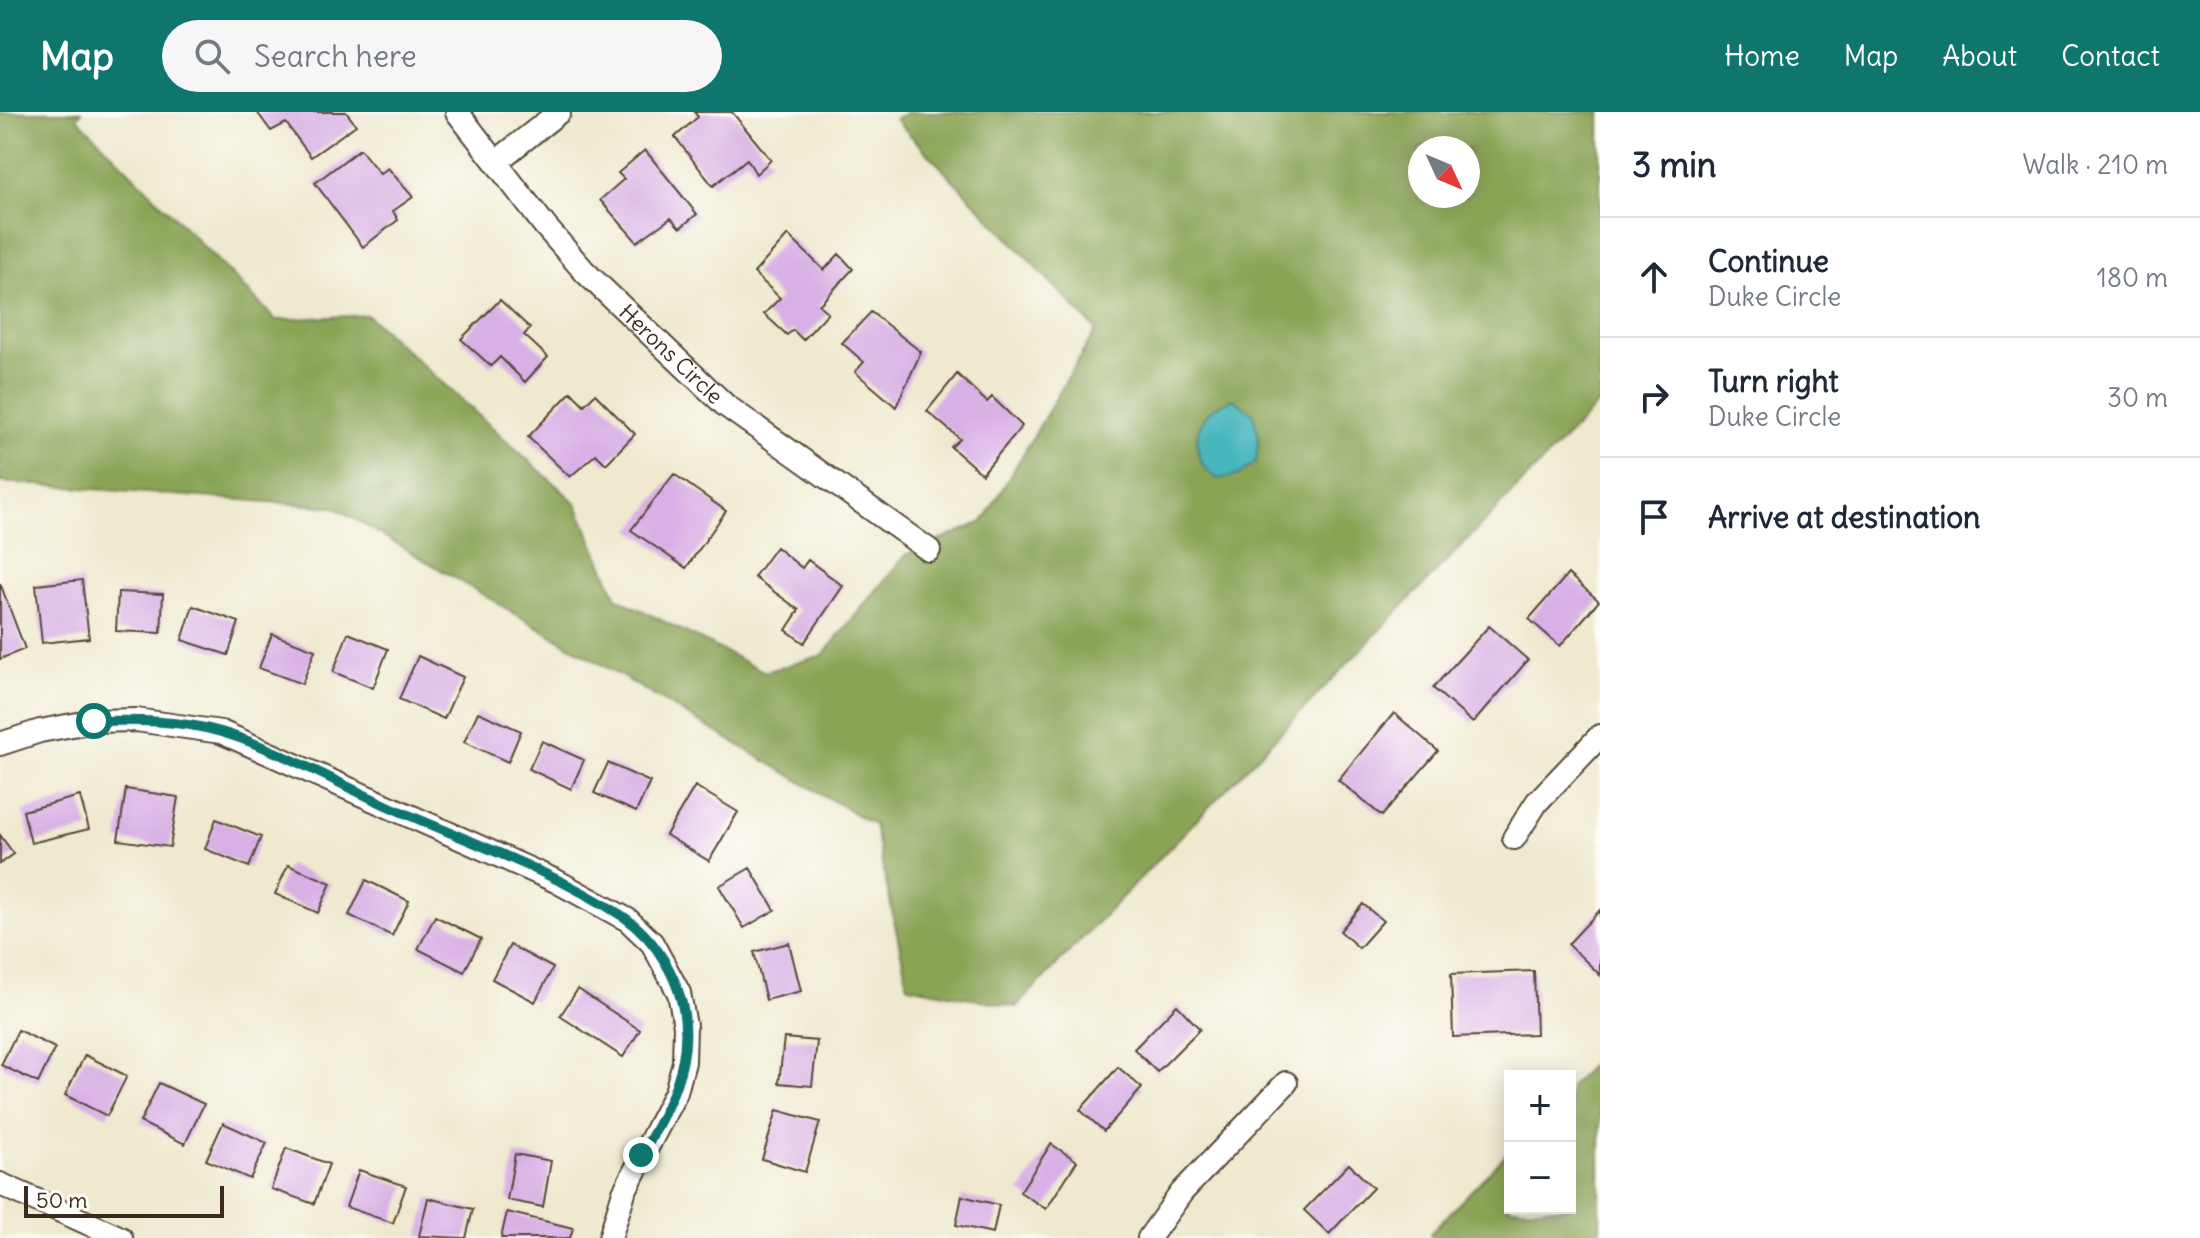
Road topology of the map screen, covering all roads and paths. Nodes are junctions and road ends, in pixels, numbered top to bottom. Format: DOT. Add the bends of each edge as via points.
graph roads {
  1 [pos="457,112"];
  2 [pos="559,112"];
  3 [pos="496,162"];
  4 [pos="929,550"];
  5 [pos="1600,736"];
  6 [pos="0,744"];
  7 [pos="1514,838"];
  8 [pos="1286,1083"];
  9 [pos="0,1184"];
  10 [pos="121,1238"];
  11 [pos="610,1238"];
  12 [pos="1149,1238"];
  1 -- 3 [label="street, Herons Circle"];
  2 -- 3 [label="street"];
  3 -- 4 [label="street, Herons Circle" via="585,272 725,405"];
  5 -- 7 [label="street" via="1537,802"];
  6 -- 11 [label="street" via="94,721 136,720 221,732 556,881 628,920 652,943 679,993 684,1062 676,1092 624,1192"];
  8 -- 12 [label="street" via="1182,1192"];
  9 -- 10 [label="street"];
}
